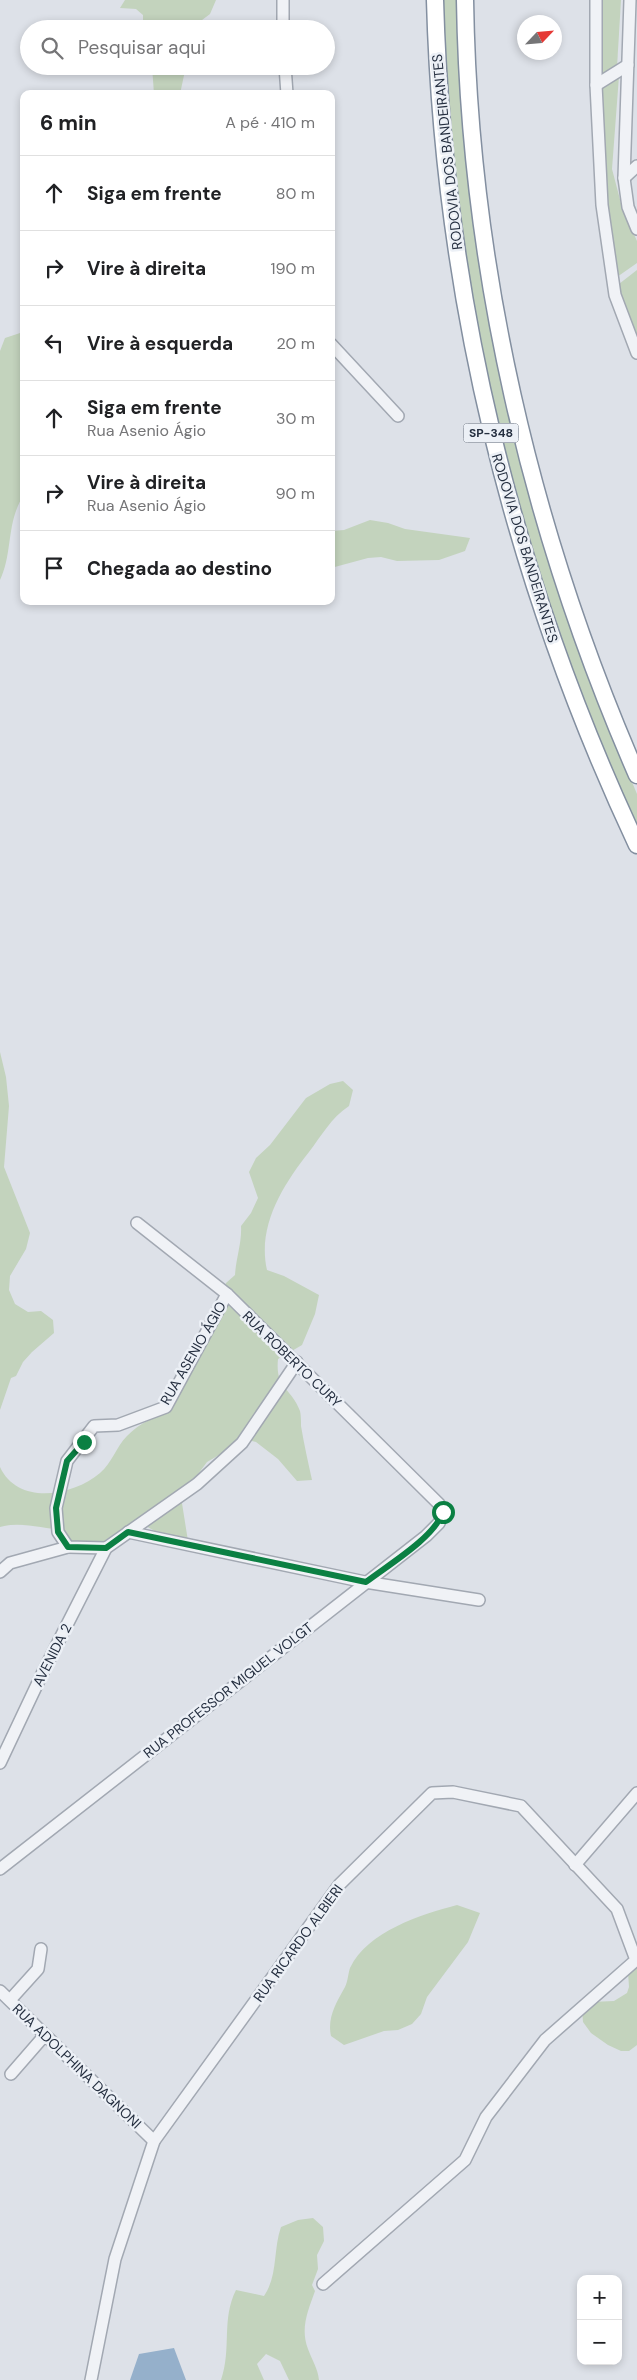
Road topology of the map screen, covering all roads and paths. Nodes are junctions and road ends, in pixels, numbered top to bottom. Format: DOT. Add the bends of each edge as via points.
graph roads {
  1 [pos="283,0"];
  2 [pos="435,0"];
  3 [pos="465,0"];
  4 [pos="596,0"];
  5 [pos="630,0"];
  6 [pos="283,20"];
  7 [pos="632,56"];
  8 [pos="286,75"];
  9 [pos="596,85"];
  10 [pos="287,90"];
  11 [pos="637,166"];
  12 [pos="624,178"];
  13 [pos="637,229"];
  14 [pos="335,348"];
  15 [pos="637,353"];
  16 [pos="398,416"];
  17 [pos="637,775"];
  18 [pos="637,845"];
  19 [pos="137,1223"];
  20 [pos="227,1294"];
  21 [pos="297,1362"];
  22 [pos="439,1504"];
  23 [pos="128,1532"];
  24 [pos="68,1547"];
  25 [pos="106,1548"];
  26 [pos="0,1572"];
  27 [pos="366,1582"];
  28 [pos="479,1600"];
  29 [pos="0,1763"];
  30 [pos="637,1794"];
  31 [pos="575,1865"];
  32 [pos="0,1869"];
  33 [pos="41,1949"];
  34 [pos="0,1991"];
  35 [pos="10,2000"];
  36 [pos="45,2035"];
  37 [pos="11,2074"];
  38 [pos="154,2141"];
  39 [pos="323,2284"];
  40 [pos="91,2380"];
  1 -- 6 [label="street"];
  2 -- 18 [label="highway, RODOVIA DOS BANDEIRANTES / SP-348" via="439,92 450,207 470,336 492,436 514,521 554,645 598,760"];
  3 -- 17 [label="highway, RODOVIA DOS BANDEIRANTES / SP-348" via="476,170 491,284 513,396 536,490 567,593"];
  4 -- 9 [label="street"];
  5 -- 7 [label="street"];
  7 -- 9 [label="street"];
  7 -- 12 [label="street"];
  8 -- 10 [label="street"];
  9 -- 15 [label="street" via="602,205 615,295"];
  11 -- 12 [label="street"];
  12 -- 13 [label="street" via="628,207"];
  14 -- 16 [label="street"];
  19 -- 20 [label="street, RUA ROBERTO CURY"];
  20 -- 21 [label="street, RUA ROBERTO CURY"];
  20 -- 24 [label="street, RUA ASENIO ÁGIO" via="166,1407 118,1425 94,1426 67,1461 56,1508 58,1532"];
  21 -- 22 [label="street, RUA ROBERTO CURY"];
  21 -- 23 [label="street" via="242,1443 197,1484"];
  22 -- 27 [label="street, RUA PROFESSOR MIGUEL VOLGT" via="443,1512 440,1523"];
  23 -- 25 [label="street"];
  23 -- 27 [label="street"];
  24 -- 25 [label="street"];
  24 -- 26 [label="street" via="10,1563"];
  25 -- 29 [label="street, AVENIDA 2"];
  27 -- 28 [label="street"];
  27 -- 32 [label="street, RUA PROFESSOR MIGUEL VOLGT"];
  30 -- 31 [label="street"];
  31 -- 38 [label="street, RUA RICARDO ALBIERI" via="521,1806 453,1792 432,1794 339,1885"];
  31 -- 39 [label="street, RUA RICARDO ALBIERI" via="617,1909 636,1960 545,2040 486,2116 465,2160"];
  33 -- 35 [label="street" via="38,1970"];
  34 -- 35 [label="street, RUA ADOLPHINA DAGNONI"];
  35 -- 36 [label="street, RUA ADOLPHINA DAGNONI"];
  36 -- 37 [label="street"];
  36 -- 38 [label="street, RUA ADOLPHINA DAGNONI"];
  38 -- 40 [label="street, RUA RICARDO ALBIERI" via="115,2259"];
}
